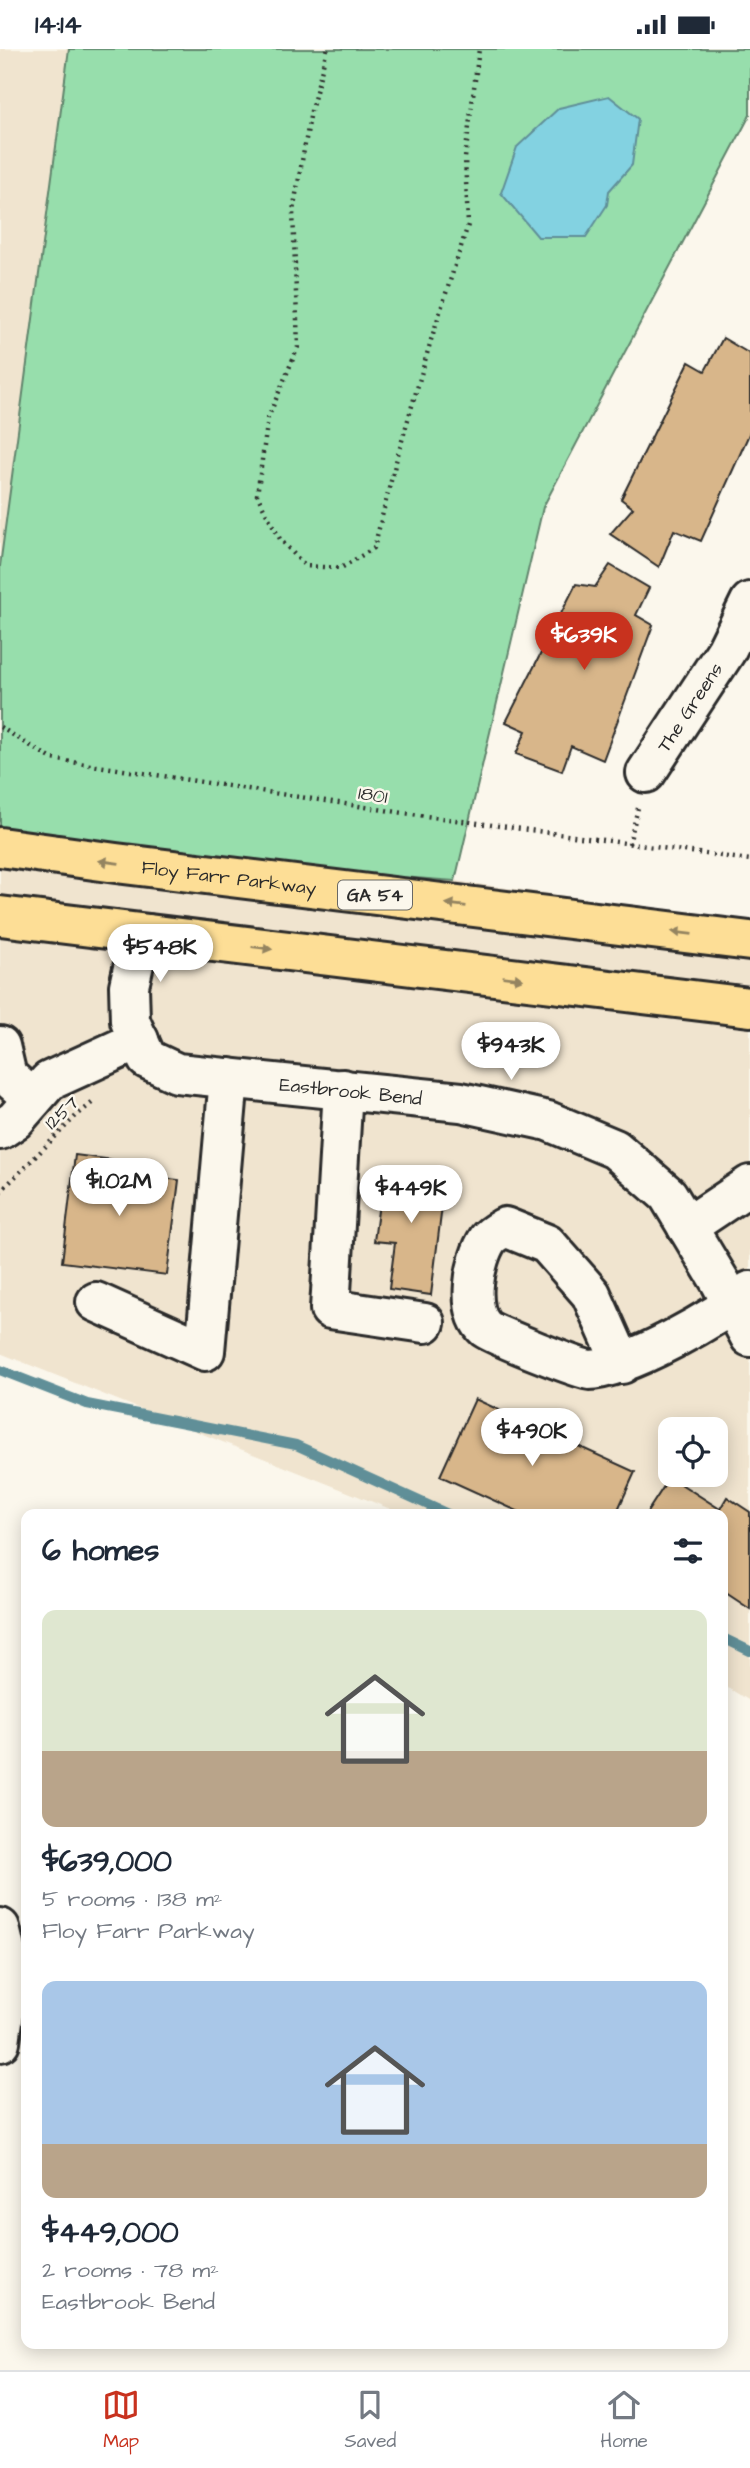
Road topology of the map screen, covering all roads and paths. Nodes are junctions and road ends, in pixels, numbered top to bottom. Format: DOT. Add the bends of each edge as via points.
graph roads {
  1 [pos="327,49"];
  2 [pos="479,49"];
  3 [pos="750,602"];
  4 [pos="0,727"];
  5 [pos="646,773"];
  6 [pos="0,847"];
  7 [pos="750,860"];
  8 [pos="0,916"];
  9 [pos="147,934"];
  10 [pos="750,941"];
  11 [pos="750,1007"];
  12 [pos="139,1040"];
  13 [pos="0,1046"];
  14 [pos="229,1078"];
  15 [pos="343,1089"];
  16 [pos="33,1099"];
  17 [pos="96,1100"];
  18 [pos="0,1130"];
  19 [pos="750,1185"];
  20 [pos="0,1192"];
  21 [pos="687,1227"];
  22 [pos="96,1302"];
  23 [pos="744,1311"];
  24 [pos="425,1323"];
  25 [pos="622,1364"];
  26 [pos="0,1928"];
  27 [pos="18,1970"];
  28 [pos="0,2042"];
  1 -- 2 [label="path" via="293,211 298,347 268,418 257,495 280,539 305,566 341,568 374,548 468,225 465,158"];
  3 -- 5 [label="street, The Greens" via="726,651"];
  4 -- 7 [label="path, 1801" via="52,759"];
  10 -- 6 [label="main road, Floy Farr Parkway / GA 54, one-way"];
  8 -- 9 [label="main road"];
  9 -- 11 [label="main road, one-way"];
  9 -- 12 [label="street, Eastbrook Bend" via="136,954 130,986 130,1021"];
  12 -- 14 [label="street, Eastbrook Bend" via="147,1059 177,1073"];
  12 -- 16 [label="street" via="49,1081"];
  13 -- 16 [label="street" via="7,1076"];
  14 -- 15 [label="street, Eastbrook Bend"];
  14 -- 22 [label="street" via="205,1351"];
  15 -- 21 [label="street, Eastbrook Bend" via="461,1101 548,1121 615,1149 668,1195"];
  15 -- 24 [label="street" via="330,1309"];
  16 -- 18 [label="street"];
  17 -- 20 [label="path, 1257"];
  19 -- 21 [label="street"];
  21 -- 23 [label="street, Eastbrook Bend"];
  23 -- 25 [label="street"];
  26 -- 27 [label="street"];
  27 -- 28 [label="street"];
}
